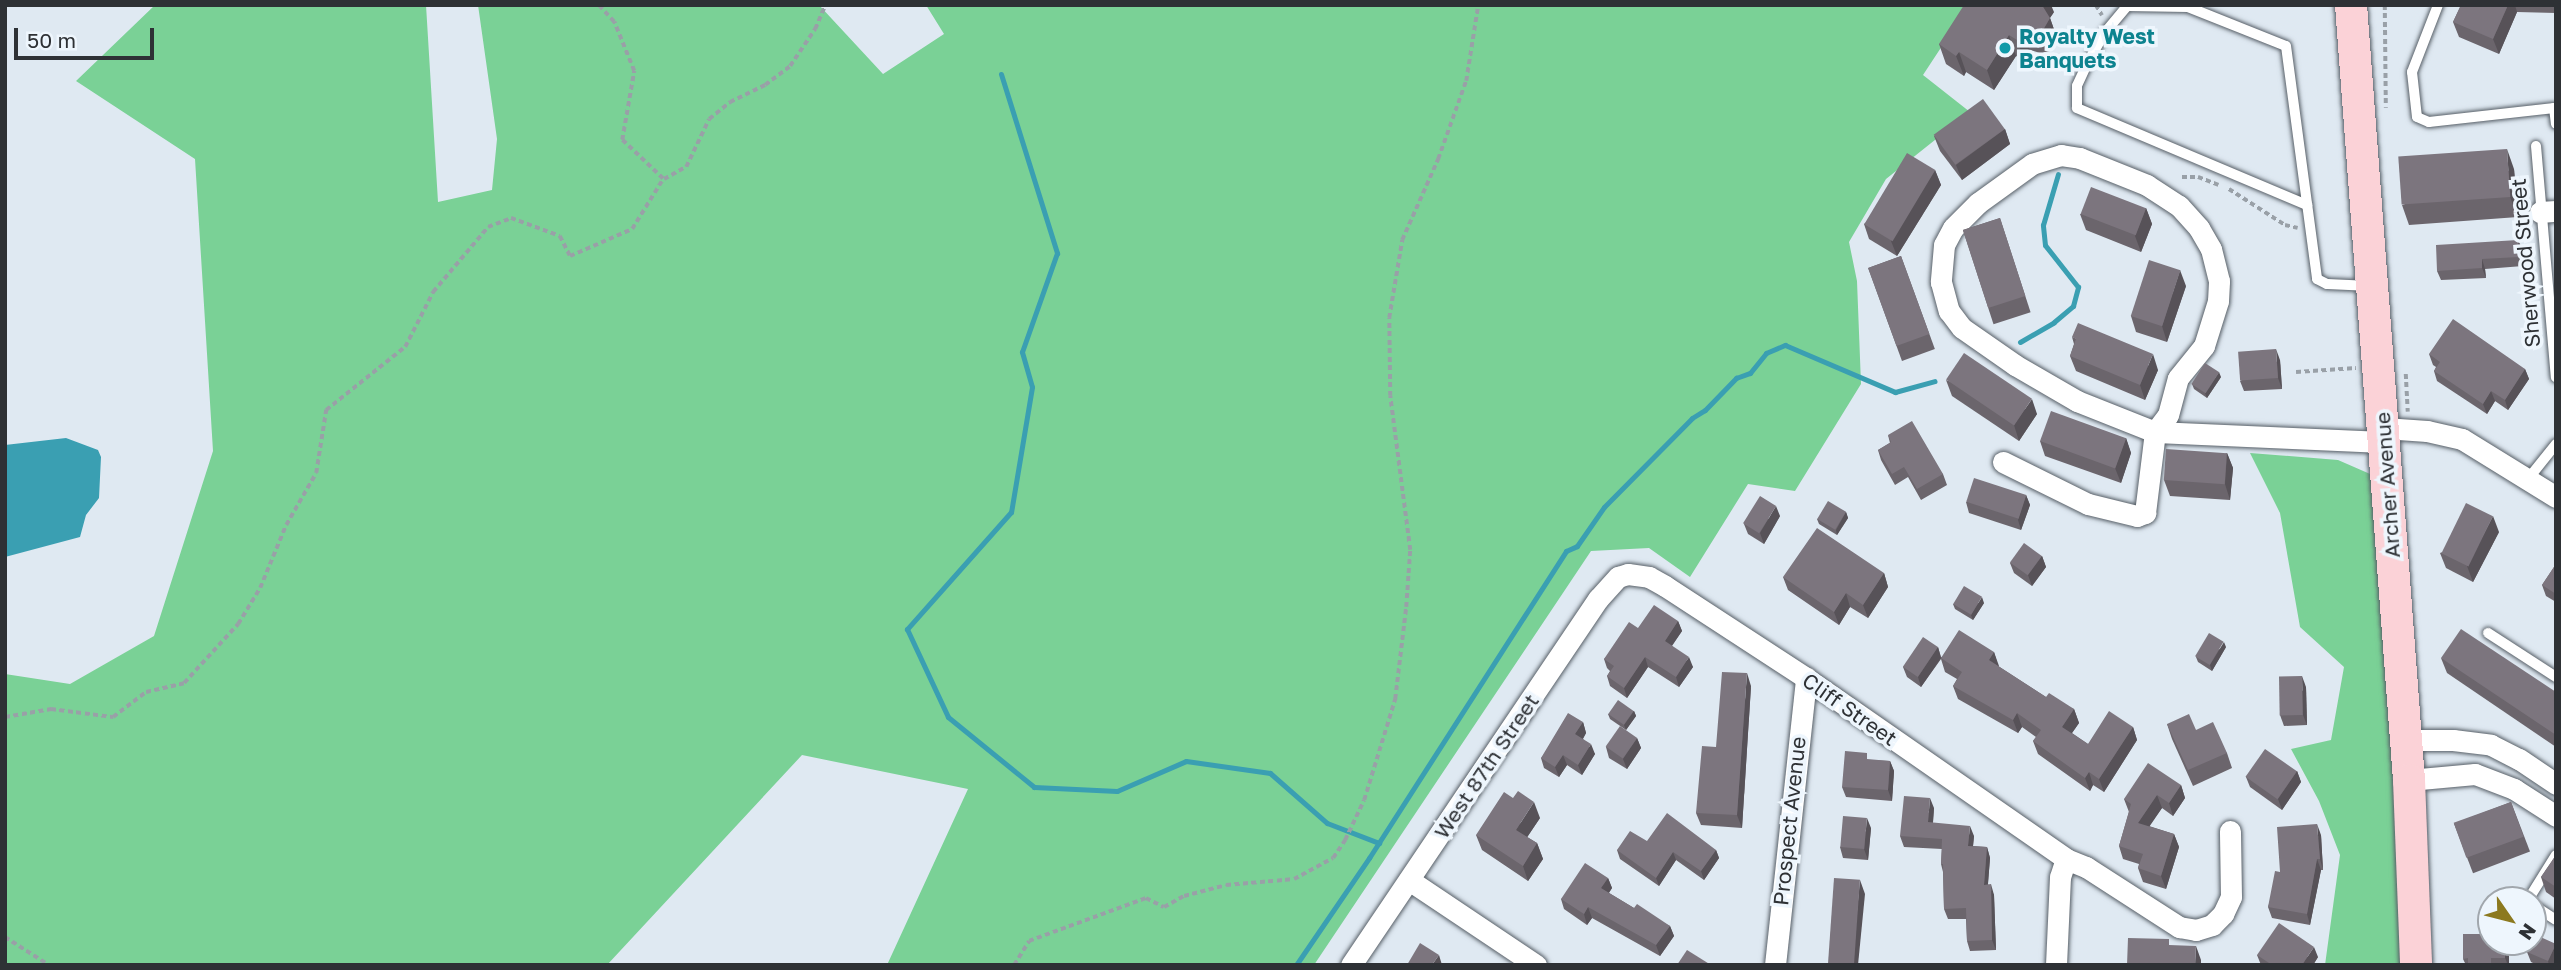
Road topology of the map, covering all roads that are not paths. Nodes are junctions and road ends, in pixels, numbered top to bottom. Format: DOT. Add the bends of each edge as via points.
graph roads {
  1 [pos="2351,5"];
  2 [pos="2438,5"];
  3 [pos="2128,6"];
  4 [pos="2556,124"];
  5 [pos="2536,146"];
  6 [pos="2307,205"];
  7 [pos="2548,212"];
  8 [pos="2374,286"];
  9 [pos="2556,377"];
  10 [pos="2392,428"];
  11 [pos="2155,432"];
  12 [pos="2556,444"];
  13 [pos="2003,462"];
  14 [pos="2528,479"];
  15 [pos="2556,497"];
  16 [pos="1628,574"];
  17 [pos="2488,632"];
  18 [pos="2556,677"];
  19 [pos="1806,678"];
  20 [pos="2405,740"];
  21 [pos="2409,780"];
  22 [pos="2556,784"];
  23 [pos="2556,816"];
  24 [pos="2230,831"];
  25 [pos="2556,855"];
  26 [pos="2066,859"];
  27 [pos="1409,880"];
  28 [pos="2537,886"];
  29 [pos="1351,965"];
  30 [pos="1536,965"];
  31 [pos="1775,965"];
  32 [pos="2056,965"];
  33 [pos="2416,965"];
  1 -- 8 [label="main road, Archer Avenue"];
  2 -- 4 [label="lane" via="2412,72 2417,117 2429,122 2554,108"];
  3 -- 6 [label="lane" via="2188,6 2286,46"];
  3 -- 6 [label="lane" via="2088,62 2077,86 2077,108"];
  5 -- 7 [label="lane, Sherwood Street"];
  6 -- 8 [label="lane" via="2317,279 2327,285"];
  7 -- 9 [label="lane, Sherwood Street"];
  8 -- 10 [label="main road, Archer Avenue"];
  10 -- 11 [label="street"];
  10 -- 14 [label="street" via="2462,439"];
  10 -- 20 [label="main road, Archer Avenue"];
  11 -- 11 [label="street" via="2108,415 2043,382 1962,328 1949,311 1940,263 1953,228 1978,203 2046,158 2080,158 2147,184 2179,206 2211,249 2219,281 2213,325 2204,346 2178,378 2168,415"];
  11 -- 13 [label="street" via="2145,513 2137,516 2088,504"];
  12 -- 14 [label="lane"];
  14 -- 15 [label="street"];
  16 -- 19 [label="street, Cliff Street" via="1649,577 1665,586"];
  16 -- 27 [label="street, West 87th Street" via="1618,577 1598,599"];
  17 -- 18 [label="lane"];
  19 -- 26 [label="street, Cliff Street"];
  19 -- 31 [label="street, Prospect Avenue"];
  20 -- 21 [label="main road, Archer Avenue"];
  20 -- 22 [label="street" via="2491,746"];
  21 -- 23 [label="street" via="2475,774 2514,789"];
  21 -- 33 [label="main road, Archer Avenue"];
  24 -- 26 [label="street, Cliff Street" via="2231,897 2223,915 2196,930 2179,927"];
  25 -- 28 [label="lane"];
  26 -- 32 [label="street" via="2060,877"];
  27 -- 29 [label="street, West 87th Street"];
  27 -- 30 [label="street"];
}
